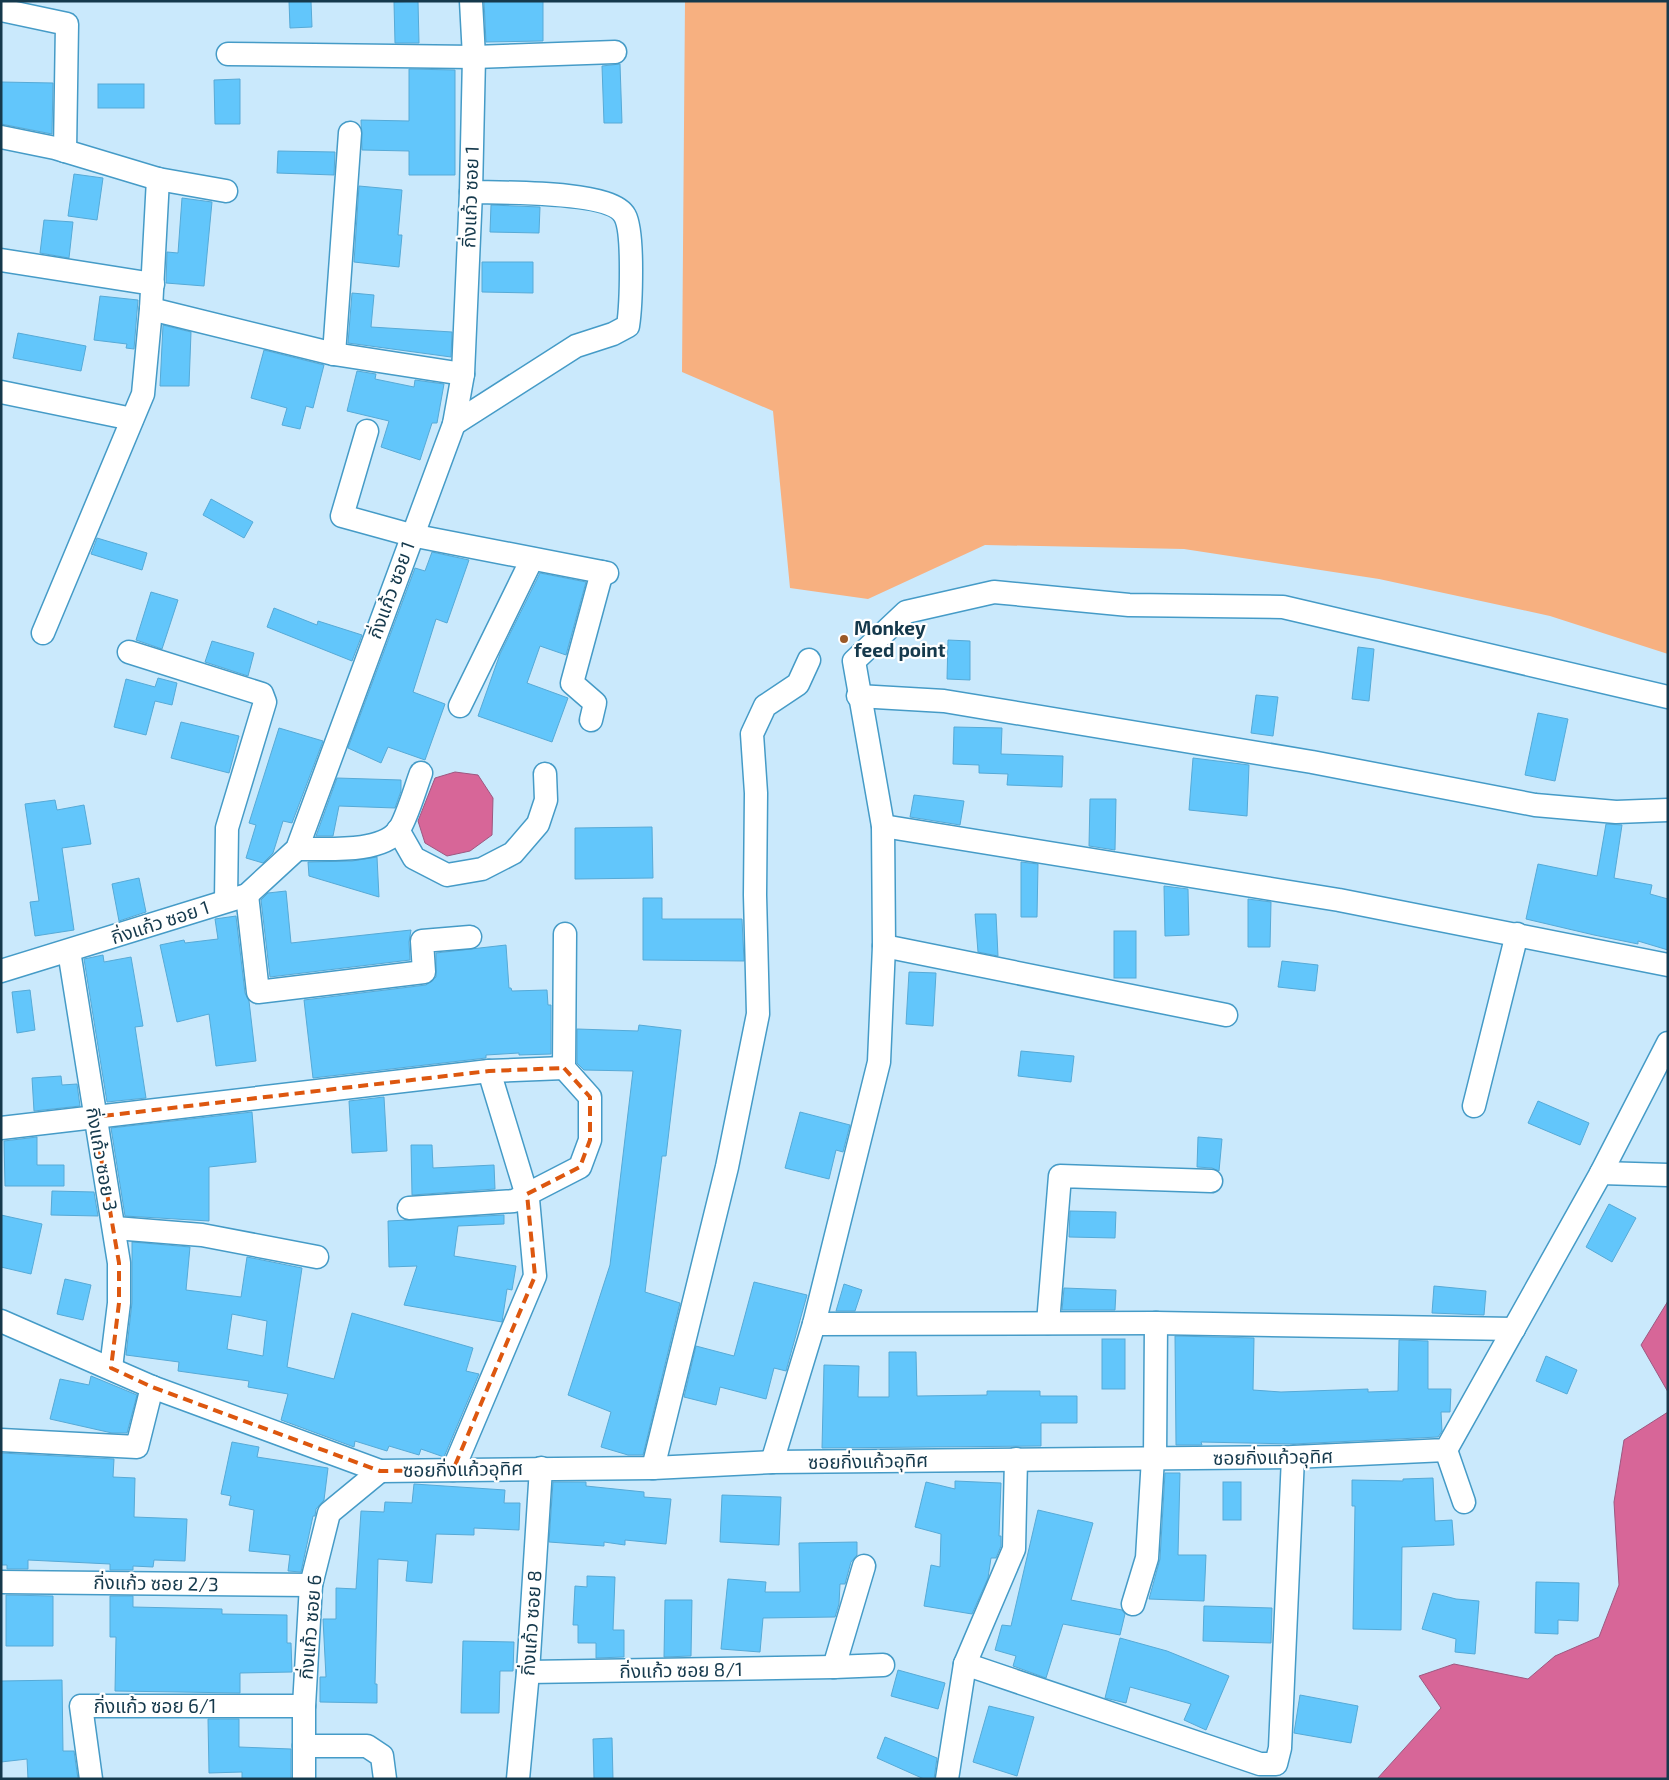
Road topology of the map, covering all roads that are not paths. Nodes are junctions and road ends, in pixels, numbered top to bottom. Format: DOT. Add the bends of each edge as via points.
graph roads {
  1 [pos="471,1"];
  2 [pos="1,10"];
  3 [pos="615,52"];
  4 [pos="228,54"];
  5 [pos="474,57"];
  6 [pos="350,132"];
  7 [pos="1,137"];
  8 [pos="65,151"];
  9 [pos="158,179"];
  10 [pos="226,191"];
  11 [pos="471,192"];
  12 [pos="1,260"];
  13 [pos="153,284"];
  14 [pos="151,309"];
  15 [pos="334,354"];
  16 [pos="463,374"];
  17 [pos="1,392"];
  18 [pos="132,419"];
  19 [pos="454,424"];
  20 [pos="367,431"];
  21 [pos="411,535"];
  22 [pos="532,559"];
  23 [pos="43,633"];
  24 [pos="129,652"];
  25 [pos="809,660"];
  26 [pos="858,696"];
  27 [pos="1668,697"];
  28 [pos="460,706"];
  29 [pos="591,720"];
  30 [pos="421,773"];
  31 [pos="545,774"];
  32 [pos="1668,810"];
  33 [pos="883,826"];
  34 [pos="398,830"];
  35 [pos="297,849"];
  36 [pos="236,897"];
  37 [pos="565,934"];
  38 [pos="1517,934"];
  39 [pos="470,937"];
  40 [pos="884,946"];
  41 [pos="69,952"];
  42 [pos="1668,965"];
  43 [pos="1,971"];
  44 [pos="1226,1015"];
  45 [pos="1668,1043"];
  46 [pos="564,1068"];
  47 [pos="489,1071"];
  48 [pos="1474,1106"];
  49 [pos="94,1117"];
  50 [pos="1,1128"];
  51 [pos="1601,1173"];
  52 [pos="1668,1176"];
  53 [pos="1211,1181"];
  54 [pos="526,1194"];
  55 [pos="409,1208"];
  56 [pos="115,1228"];
  57 [pos="317,1257"];
  58 [pos="1,1321"];
  59 [pos="1048,1323"];
  60 [pos="1156,1323"];
  61 [pos="814,1324"];
  62 [pos="1514,1329"];
  63 [pos="111,1368"];
  64 [pos="152,1387"];
  65 [pos="1,1440"];
  66 [pos="1446,1450"];
  67 [pos="1154,1458"];
  68 [pos="1293,1458"];
  69 [pos="1016,1459"];
  70 [pos="772,1462"];
  71 [pos="541,1468"];
  72 [pos="654,1468"];
  73 [pos="453,1470"];
  74 [pos="380,1471"];
  75 [pos="1464,1502"];
  76 [pos="864,1566"];
  77 [pos="1,1582"];
  78 [pos="311,1585"];
  79 [pos="1133,1604"];
  80 [pos="965,1664"];
  81 [pos="883,1665"];
  82 [pos="834,1667"];
  83 [pos="528,1672"];
  84 [pos="304,1706"];
  85 [pos="304,1746"];
  86 [pos="91,1779"];
  87 [pos="304,1779"];
  88 [pos="385,1779"];
  89 [pos="518,1779"];
  90 [pos="947,1779"];
  1 -- 5 [label="street, กิ่งแก้ว ซอย 1"];
  2 -- 8 [label="street" via="67,24"];
  3 -- 5 [label="street"];
  4 -- 5 [label="street"];
  5 -- 11 [label="street, กิ่งแก้ว ซอย 1"];
  6 -- 15 [label="street"];
  7 -- 8 [label="street"];
  8 -- 9 [label="street"];
  9 -- 10 [label="street"];
  9 -- 13 [label="street"];
  11 -- 16 [label="street, กิ่งแก้ว ซอย 1"];
  11 -- 19 [label="street" via="565,195 612,204 625,216 629,232 631,307 628,326 576,346"];
  12 -- 13 [label="street"];
  13 -- 14 [label="street"];
  14 -- 15 [label="street"];
  14 -- 18 [label="street" via="143,394"];
  15 -- 16 [label="street"];
  16 -- 19 [label="street, กิ่งแก้ว ซอย 1"];
  17 -- 18 [label="street"];
  18 -- 23 [label="street"];
  19 -- 21 [label="street, กิ่งแก้ว ซอย 1"];
  20 -- 21 [label="street" via="342,516"];
  21 -- 22 [label="street"];
  21 -- 35 [label="street, กิ่งแก้ว ซอย 1"];
  22 -- 28 [label="street"];
  22 -- 29 [label="street" via="605,572 572,683 595,703"];
  24 -- 36 [label="street" via="262,694 265,702 227,828"];
  25 -- 72 [label="street" via="798,684 765,706 752,734 756,793 758,1014 728,1167"];
  26 -- 27 [label="street" via="854,661 906,612 994,592 1128,605 1283,607"];
  26 -- 32 [label="street" via="944,701 1312,762 1535,805 1616,812"];
  26 -- 33 [label="street"];
  30 -- 34 [label="street"];
  31 -- 34 [label="street" via="546,800 538,824 513,853 482,869 447,875 414,858"];
  33 -- 38 [label="street" via="1339,900"];
  33 -- 40 [label="street"];
  34 -- 35 [label="street" via="383,841 362,847"];
  35 -- 36 [label="street, กิ่งแก้ว ซอย 1"];
  36 -- 39 [label="street" via="258,992 424,972 422,941"];
  36 -- 41 [label="street, กิ่งแก้ว ซอย 1"];
  37 -- 46 [label="street"];
  38 -- 42 [label="street"];
  38 -- 48 [label="street"];
  40 -- 44 [label="street"];
  40 -- 61 [label="street" via="879,1062"];
  41 -- 43 [label="street, กิ่งแก้ว ซอย 1"];
  41 -- 49 [label="street, กิ่งแก้ว ซอย 3"];
  45 -- 51 [label="street"];
  46 -- 47 [label="street"];
  46 -- 54 [label="street" via="590,1097 590,1140 580,1167"];
  47 -- 49 [label="street"];
  47 -- 54 [label="street"];
  49 -- 50 [label="street"];
  49 -- 56 [label="street, กิ่งแก้ว ซอย 3"];
  51 -- 52 [label="street"];
  51 -- 62 [label="street"];
  53 -- 59 [label="street" via="1060,1176"];
  54 -- 55 [label="street" via="514,1200"];
  54 -- 73 [label="street" via="535,1276"];
  56 -- 57 [label="street" via="202,1235"];
  56 -- 63 [label="street, กิ่งแก้ว ซอย 3" via="119,1303"];
  58 -- 63 [label="street, ซอยกิ่งแก้วอุทิศ"];
  59 -- 60 [label="street"];
  59 -- 61 [label="street"];
  60 -- 62 [label="street"];
  60 -- 67 [label="street"];
  61 -- 70 [label="street"];
  62 -- 66 [label="street"];
  63 -- 64 [label="street, ซอยกิ่งแก้วอุทิศ"];
  64 -- 65 [label="street" via="137,1447"];
  64 -- 74 [label="street, ซอยกิ่งแก้วอุทิศ"];
  66 -- 68 [label="street, ซอยกิ่งแก้วอุทิศ"];
  66 -- 75 [label="street"];
  67 -- 68 [label="street, ซอยกิ่งแก้วอุทิศ"];
  67 -- 69 [label="street, ซอยกิ่งแก้วอุทิศ"];
  67 -- 79 [label="street" via="1147,1558"];
  68 -- 80 [label="street" via="1276,1764 1260,1764"];
  69 -- 70 [label="street, ซอยกิ่งแก้วอุทิศ"];
  69 -- 80 [label="street" via="1014,1549"];
  70 -- 72 [label="street, ซอยกิ่งแก้วอุทิศ"];
  71 -- 72 [label="street, ซอยกิ่งแก้วอุทิศ"];
  71 -- 73 [label="street, ซอยกิ่งแก้วอุทิศ"];
  71 -- 83 [label="street, กิ่งแก้ว ซอย 8"];
  73 -- 74 [label="street, ซอยกิ่งแก้วอุทิศ"];
  74 -- 78 [label="street, กิ่งแก้ว ซอย 6" via="329,1513"];
  76 -- 82 [label="street"];
  77 -- 78 [label="street, กิ่งแก้ว ซอย 2/3"];
  78 -- 84 [label="street, กิ่งแก้ว ซอย 6"];
  80 -- 90 [label="street"];
  81 -- 82 [label="street, กิ่งแก้ว ซอย 8/1"];
  82 -- 83 [label="street, กิ่งแก้ว ซอย 8/1"];
  83 -- 89 [label="street, กิ่งแก้ว ซอย 8"];
  84 -- 85 [label="street, กิ่งแก้ว ซอย 6"];
  84 -- 86 [label="street, กิ่งแก้ว ซอย 6/1" via="81,1706"];
  85 -- 87 [label="street, กิ่งแก้ว ซอย 6"];
  85 -- 88 [label="street" via="366,1746 382,1756"];
}
